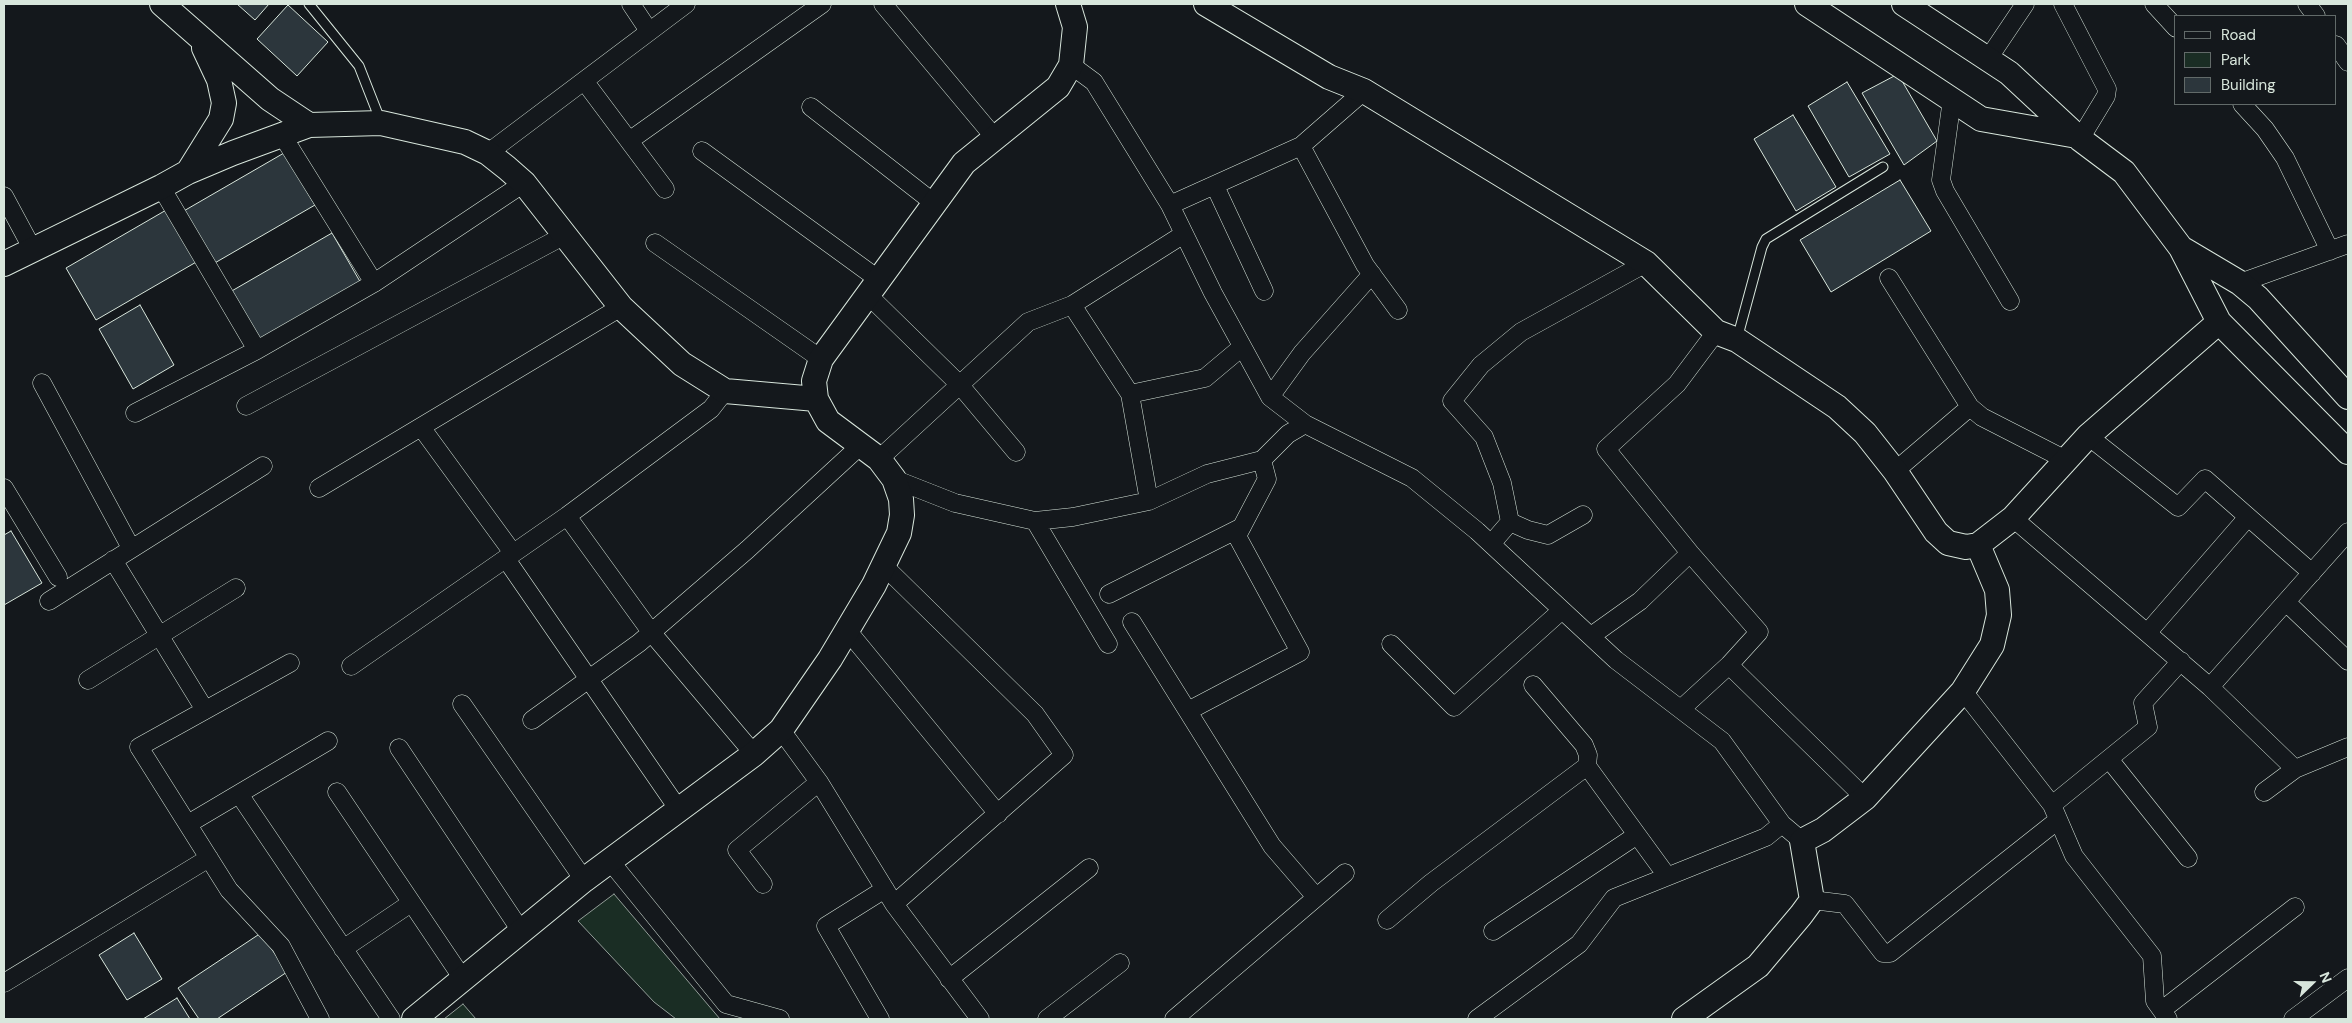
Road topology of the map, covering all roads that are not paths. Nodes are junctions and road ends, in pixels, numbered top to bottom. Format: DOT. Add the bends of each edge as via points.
graph roads {
  1 [pos="162,4"];
  2 [pos="310,4"];
  3 [pos="630,4"];
  4 [pos="686,4"];
  5 [pos="822,4"];
  6 [pos="883,4"];
  7 [pos="1068,4"];
  8 [pos="1206,4"];
  9 [pos="1807,4"];
  10 [pos="1904,4"];
  11 [pos="2063,4"];
  12 [pos="2154,4"];
  13 [pos="2307,4"];
  14 [pos="2020,6"];
  15 [pos="2315,15"];
  16 [pos="2174,26"];
  17 [pos="649,31"];
  18 [pos="197,36"];
  19 [pos="2337,46"];
  20 [pos="1988,59"];
  21 [pos="2348,62"];
  22 [pos="1071,65"];
  23 [pos="585,82"];
  24 [pos="1364,91"];
  25 [pos="1952,99"];
  26 [pos="2243,105"];
  27 [pos="811,106"];
  28 [pos="381,122"];
  29 [pos="309,125"];
  30 [pos="282,135"];
  31 [pos="2078,137"];
  32 [pos="995,138"];
  33 [pos="630,141"];
  34 [pos="1301,146"];
  35 [pos="702,151"];
  36 [pos="488,153"];
  37 [pos="1883,167"];
  38 [pos="188,172"];
  39 [pos="524,183"];
  40 [pos="1214,186"];
  41 [pos="162,187"];
  42 [pos="665,189"];
  43 [pos="4,196"];
  44 [pos="934,204"];
  45 [pos="1170,205"];
  46 [pos="1184,234"];
  47 [pos="564,235"];
  48 [pos="655,243"];
  49 [pos="2348,244"];
  50 [pos="2181,248"];
  51 [pos="33,250"];
  52 [pos="2330,252"];
  53 [pos="1646,263"];
  54 [pos="4,264"];
  55 [pos="1372,274"];
  56 [pos="1888,278"];
  57 [pos="374,283"];
  58 [pos="2240,283"];
  59 [pos="873,287"];
  60 [pos="1264,291"];
  61 [pos="2010,302"];
  62 [pos="1072,305"];
  63 [pos="621,307"];
  64 [pos="1398,310"];
  65 [pos="2219,322"];
  66 [pos="1727,336"];
  67 [pos="1242,347"];
  68 [pos="258,350"];
  69 [pos="822,359"];
  70 [pos="42,383"];
  71 [pos="959,384"];
  72 [pos="725,392"];
  73 [pos="1130,394"];
  74 [pos="1270,397"];
  75 [pos="2348,397"];
  76 [pos="816,399"];
  77 [pos="246,406"];
  78 [pos="1970,407"];
  79 [pos="135,413"];
  80 [pos="1305,424"];
  81 [pos="421,427"];
  82 [pos="2088,436"];
  83 [pos="860,446"];
  84 [pos="1016,452"];
  85 [pos="2348,452"];
  86 [pos="879,459"];
  87 [pos="1262,460"];
  88 [pos="2066,460"];
  89 [pos="263,466"];
  90 [pos="1895,471"];
  91 [pos="894,479"];
  92 [pos="4,488"];
  93 [pos="319,488"];
  94 [pos="1149,502"];
  95 [pos="1583,515"];
  96 [pos="567,516"];
  97 [pos="2248,517"];
  98 [pos="2013,518"];
  99 [pos="1035,521"];
  100 [pos="1510,522"];
  101 [pos="1242,527"];
  102 [pos="2348,532"];
  103 [pos="1491,544"];
  104 [pos="1978,545"];
  105 [pos="132,548"];
  106 [pos="1690,553"];
  107 [pos="510,556"];
  108 [pos="113,560"];
  109 [pos="883,565"];
  110 [pos="2312,573"];
  111 [pos="58,576"];
  112 [pos="236,588"];
  113 [pos="1109,594"];
  114 [pos="49,601"];
  115 [pos="2286,602"];
  116 [pos="1562,610"];
  117 [pos="1132,622"];
  118 [pos="847,630"];
  119 [pos="652,632"];
  120 [pos="2148,632"];
  121 [pos="160,635"];
  122 [pos="1590,636"];
  123 [pos="1108,644"];
  124 [pos="1391,644"];
  125 [pos="2348,660"];
  126 [pos="2181,662"];
  127 [pos="290,663"];
  128 [pos="1729,665"];
  129 [pos="351,666"];
  130 [pos="88,680"];
  131 [pos="589,680"];
  132 [pos="1533,685"];
  133 [pos="2210,687"];
  134 [pos="1963,692"];
  135 [pos="462,704"];
  136 [pos="1681,709"];
  137 [pos="206,710"];
  138 [pos="1188,711"];
  139 [pos="532,720"];
  140 [pos="781,730"];
  141 [pos="328,741"];
  142 [pos="2348,746"];
  143 [pos="399,748"];
  144 [pos="754,754"];
  145 [pos="2108,759"];
  146 [pos="1587,766"];
  147 [pos="2295,769"];
  148 [pos="820,782"];
  149 [pos="336,792"];
  150 [pos="2264,792"];
  151 [pos="239,794"];
  152 [pos="1865,798"];
  153 [pos="679,810"];
  154 [pos="2055,812"];
  155 [pos="998,814"];
  156 [pos="188,824"];
  157 [pos="1782,824"];
  158 [pos="1637,835"];
  159 [pos="1802,842"];
  160 [pos="209,858"];
  161 [pos="2188,858"];
  162 [pos="610,860"];
  163 [pos="1089,868"];
  164 [pos="1345,873"];
  165 [pos="1666,876"];
  166 [pos="584,880"];
  167 [pos="763,884"];
  168 [pos="885,888"];
  169 [pos="1316,897"];
  170 [pos="1812,900"];
  171 [pos="411,903"];
  172 [pos="894,904"];
  173 [pos="2296,907"];
  174 [pos="1387,920"];
  175 [pos="1493,930"];
  176 [pos="521,931"];
  177 [pos="344,949"];
  178 [pos="1120,963"];
  179 [pos="2348,978"];
  180 [pos="463,979"];
  181 [pos="949,979"];
  182 [pos="4,983"];
  183 [pos="2165,1015"];
  184 [pos="1697,1016"];
  185 [pos="320,1019"];
  186 [pos="391,1019"];
  187 [pos="414,1019"];
  188 [pos="780,1019"];
  189 [pos="880,1019"];
  190 [pos="980,1019"];
  191 [pos="1047,1019"];
  192 [pos="1174,1019"];
  193 [pos="1476,1019"];
  194 [pos="2293,1019"];
  1 -- 18 [label="street"];
  2 -- 28 [label="lane" via="359,66"];
  3 -- 17 [label="street"];
  4 -- 17 [label="street"];
  5 -- 33 [label="street"];
  6 -- 32 [label="street"];
  7 -- 22 [label="street" via="1075,27"];
  8 -- 24 [label="street" via="1329,77"];
  9 -- 25 [label="street"];
  10 -- 20 [label="street"];
  11 -- 31 [label="street" via="2108,89"];
  12 -- 16 [label="street"];
  13 -- 15 [label="street"];
  14 -- 20 [label="street"];
  17 -- 23 [label="street"];
  18 -- 29 [label="street" via="270,99"];
  18 -- 38 [label="street" via="220,80 224,103 221,119"];
  19 -- 21 [label="street"];
  20 -- 31 [label="street" via="2009,73"];
  22 -- 32 [label="street" via="1058,87"];
  22 -- 45 [label="street" via="1094,82"];
  23 -- 33 [label="street"];
  23 -- 36 [label="street"];
  24 -- 34 [label="street"];
  24 -- 53 [label="street"];
  25 -- 31 [label="street" via="1981,119"];
  25 -- 61 [label="street" via="1941,180"];
  26 -- 52 [label="street" via="2285,158"];
  27 -- 44 [label="street"];
  28 -- 29 [label="street"];
  28 -- 36 [label="street" via="465,142"];
  29 -- 30 [label="street"];
  30 -- 38 [label="street"];
  30 -- 57 [label="street"];
  31 -- 50 [label="street" via="2124,172"];
  32 -- 44 [label="street" via="964,163"];
  33 -- 42 [label="street"];
  34 -- 40 [label="street"];
  34 -- 55 [label="street"];
  35 -- 59 [label="street"];
  36 -- 39 [label="street"];
  37 -- 66 [label="lane" via="1766,239"];
  38 -- 41 [label="street"];
  39 -- 47 [label="street"];
  39 -- 57 [label="street"];
  40 -- 45 [label="street"];
  40 -- 60 [label="street"];
  41 -- 51 [label="street"];
  41 -- 68 [label="street"];
  43 -- 51 [label="street"];
  44 -- 59 [label="street"];
  45 -- 46 [label="street"];
  46 -- 62 [label="street"];
  46 -- 67 [label="street"];
  47 -- 63 [label="street"];
  47 -- 77 [label="street"];
  48 -- 69 [label="street"];
  49 -- 52 [label="street"];
  50 -- 58 [label="street"];
  50 -- 65 [label="street"];
  51 -- 54 [label="street"];
  52 -- 58 [label="street"];
  53 -- 66 [label="street"];
  53 -- 100 [label="street" via="1521,332 1481,365 1452,401 1484,437 1502,483"];
  55 -- 64 [label="street"];
  55 -- 74 [label="street" via="1302,353"];
  56 -- 78 [label="street"];
  57 -- 68 [label="street"];
  58 -- 75 [label="street" via="2258,298"];
  59 -- 69 [label="street"];
  59 -- 71 [label="street"];
  62 -- 71 [label="street" via="1028,322"];
  62 -- 73 [label="street"];
  63 -- 72 [label="street" via="682,364"];
  63 -- 81 [label="street"];
  65 -- 82 [label="street"];
  65 -- 85 [label="street"];
  66 -- 90 [label="street" via="1837,407 1865,433"];
  66 -- 106 [label="street" via="1606,449"];
  67 -- 73 [label="street" via="1205,378"];
  67 -- 74 [label="street"];
  68 -- 79 [label="street"];
  69 -- 76 [label="street" via="814,381"];
  70 -- 105 [label="street"];
  71 -- 84 [label="street"];
  71 -- 86 [label="street"];
  72 -- 76 [label="street"];
  72 -- 96 [label="street" via="711,409"];
  73 -- 94 [label="street"];
  74 -- 80 [label="street"];
  76 -- 83 [label="street" via="828,421"];
  78 -- 88 [label="street" via="1982,417"];
  78 -- 90 [label="street"];
  80 -- 87 [label="street" via="1288,434"];
  80 -- 103 [label="street" via="1412,478"];
  81 -- 93 [label="street"];
  81 -- 107 [label="street"];
  82 -- 88 [label="street"];
  82 -- 97 [label="street" via="2178,507 2205,480"];
  83 -- 86 [label="street"];
  83 -- 119 [label="street"];
  86 -- 91 [label="street"];
  87 -- 94 [label="street" via="1207,474"];
  87 -- 101 [label="street" via="1267,479"];
  88 -- 98 [label="street"];
  89 -- 105 [label="street"];
  90 -- 104 [label="street" via="1936,532 1948,543 1966,547"];
  91 -- 99 [label="street" via="956,503"];
  91 -- 109 [label="street" via="902,515 899,533"];
  92 -- 111 [label="street"];
  94 -- 99 [label="street"];
  95 -- 100 [label="street" via="1548,535"];
  96 -- 107 [label="street"];
  96 -- 119 [label="street"];
  97 -- 110 [label="street"];
  97 -- 120 [label="street"];
  98 -- 104 [label="street"];
  98 -- 120 [label="street"];
  99 -- 123 [label="street"];
  100 -- 103 [label="street"];
  101 -- 113 [label="street"];
  101 -- 138 [label="street" via="1237,536 1300,652"];
  102 -- 110 [label="street"];
  103 -- 116 [label="street"];
  104 -- 134 [label="street" via="1997,590 2000,615 1992,645"];
  105 -- 108 [label="street"];
  106 -- 122 [label="street" via="1640,601"];
  106 -- 128 [label="street" via="1759,632"];
  107 -- 129 [label="street"];
  107 -- 131 [label="street"];
  108 -- 114 [label="street"];
  108 -- 121 [label="street"];
  109 -- 118 [label="street"];
  109 -- 155 [label="street" via="1034,714 1064,755"];
  110 -- 115 [label="street"];
  112 -- 121 [label="street"];
  115 -- 125 [label="street"];
  115 -- 133 [label="street"];
  116 -- 122 [label="street"];
  116 -- 124 [label="street" via="1454,707"];
  117 -- 138 [label="street"];
  118 -- 140 [label="street"];
  118 -- 155 [label="street"];
  119 -- 131 [label="street"];
  119 -- 144 [label="street"];
  120 -- 126 [label="street"];
  121 -- 130 [label="street"];
  121 -- 137 [label="street"];
  122 -- 136 [label="street"];
  126 -- 133 [label="street"];
  126 -- 145 [label="street" via="2143,703 2148,727"];
  127 -- 137 [label="street"];
  128 -- 136 [label="street"];
  128 -- 152 [label="street"];
  131 -- 139 [label="street"];
  131 -- 153 [label="street"];
  132 -- 146 [label="street" via="1584,745 1588,755"];
  133 -- 147 [label="street"];
  134 -- 152 [label="street"];
  134 -- 154 [label="street"];
  135 -- 166 [label="street"];
  136 -- 157 [label="street" via="1722,740"];
  137 -- 156 [label="street" via="139,747"];
  138 -- 169 [label="street" via="1272,846"];
  140 -- 144 [label="street"];
  140 -- 148 [label="street"];
  141 -- 151 [label="street"];
  142 -- 147 [label="street"];
  143 -- 176 [label="street"];
  144 -- 153 [label="street"];
  145 -- 154 [label="street"];
  145 -- 161 [label="street"];
  146 -- 158 [label="street"];
  146 -- 174 [label="street"];
  147 -- 150 [label="street"];
  148 -- 167 [label="street" via="737,850"];
  148 -- 168 [label="street"];
  149 -- 171 [label="street"];
  151 -- 156 [label="street"];
  151 -- 177 [label="street"];
  152 -- 159 [label="street"];
  153 -- 162 [label="street"];
  154 -- 170 [label="street" via="1890,953 1883,953 1845,904"];
  154 -- 183 [label="street" via="2074,856 2152,956 2155,1001"];
  155 -- 172 [label="street"];
  156 -- 160 [label="street"];
  157 -- 159 [label="street"];
  157 -- 165 [label="street" via="1766,837"];
  158 -- 165 [label="street"];
  158 -- 175 [label="street"];
  159 -- 170 [label="street"];
  160 -- 182 [label="street"];
  160 -- 185 [label="street" via="228,890 281,946"];
  162 -- 166 [label="street"];
  162 -- 188 [label="street" via="726,1004"];
  163 -- 181 [label="street"];
  164 -- 169 [label="street"];
  165 -- 193 [label="street" via="1614,898 1579,944"];
  166 -- 176 [label="street"];
  168 -- 172 [label="street"];
  168 -- 189 [label="street" via="826,926"];
  169 -- 192 [label="street"];
  170 -- 184 [label="street" via="1758,966"];
  171 -- 177 [label="street"];
  171 -- 180 [label="street"];
  172 -- 181 [label="street"];
  173 -- 183 [label="street"];
  176 -- 180 [label="street"];
  177 -- 186 [label="street"];
  178 -- 191 [label="street"];
  179 -- 194 [label="street"];
  180 -- 187 [label="street"];
  181 -- 190 [label="street"];
}
